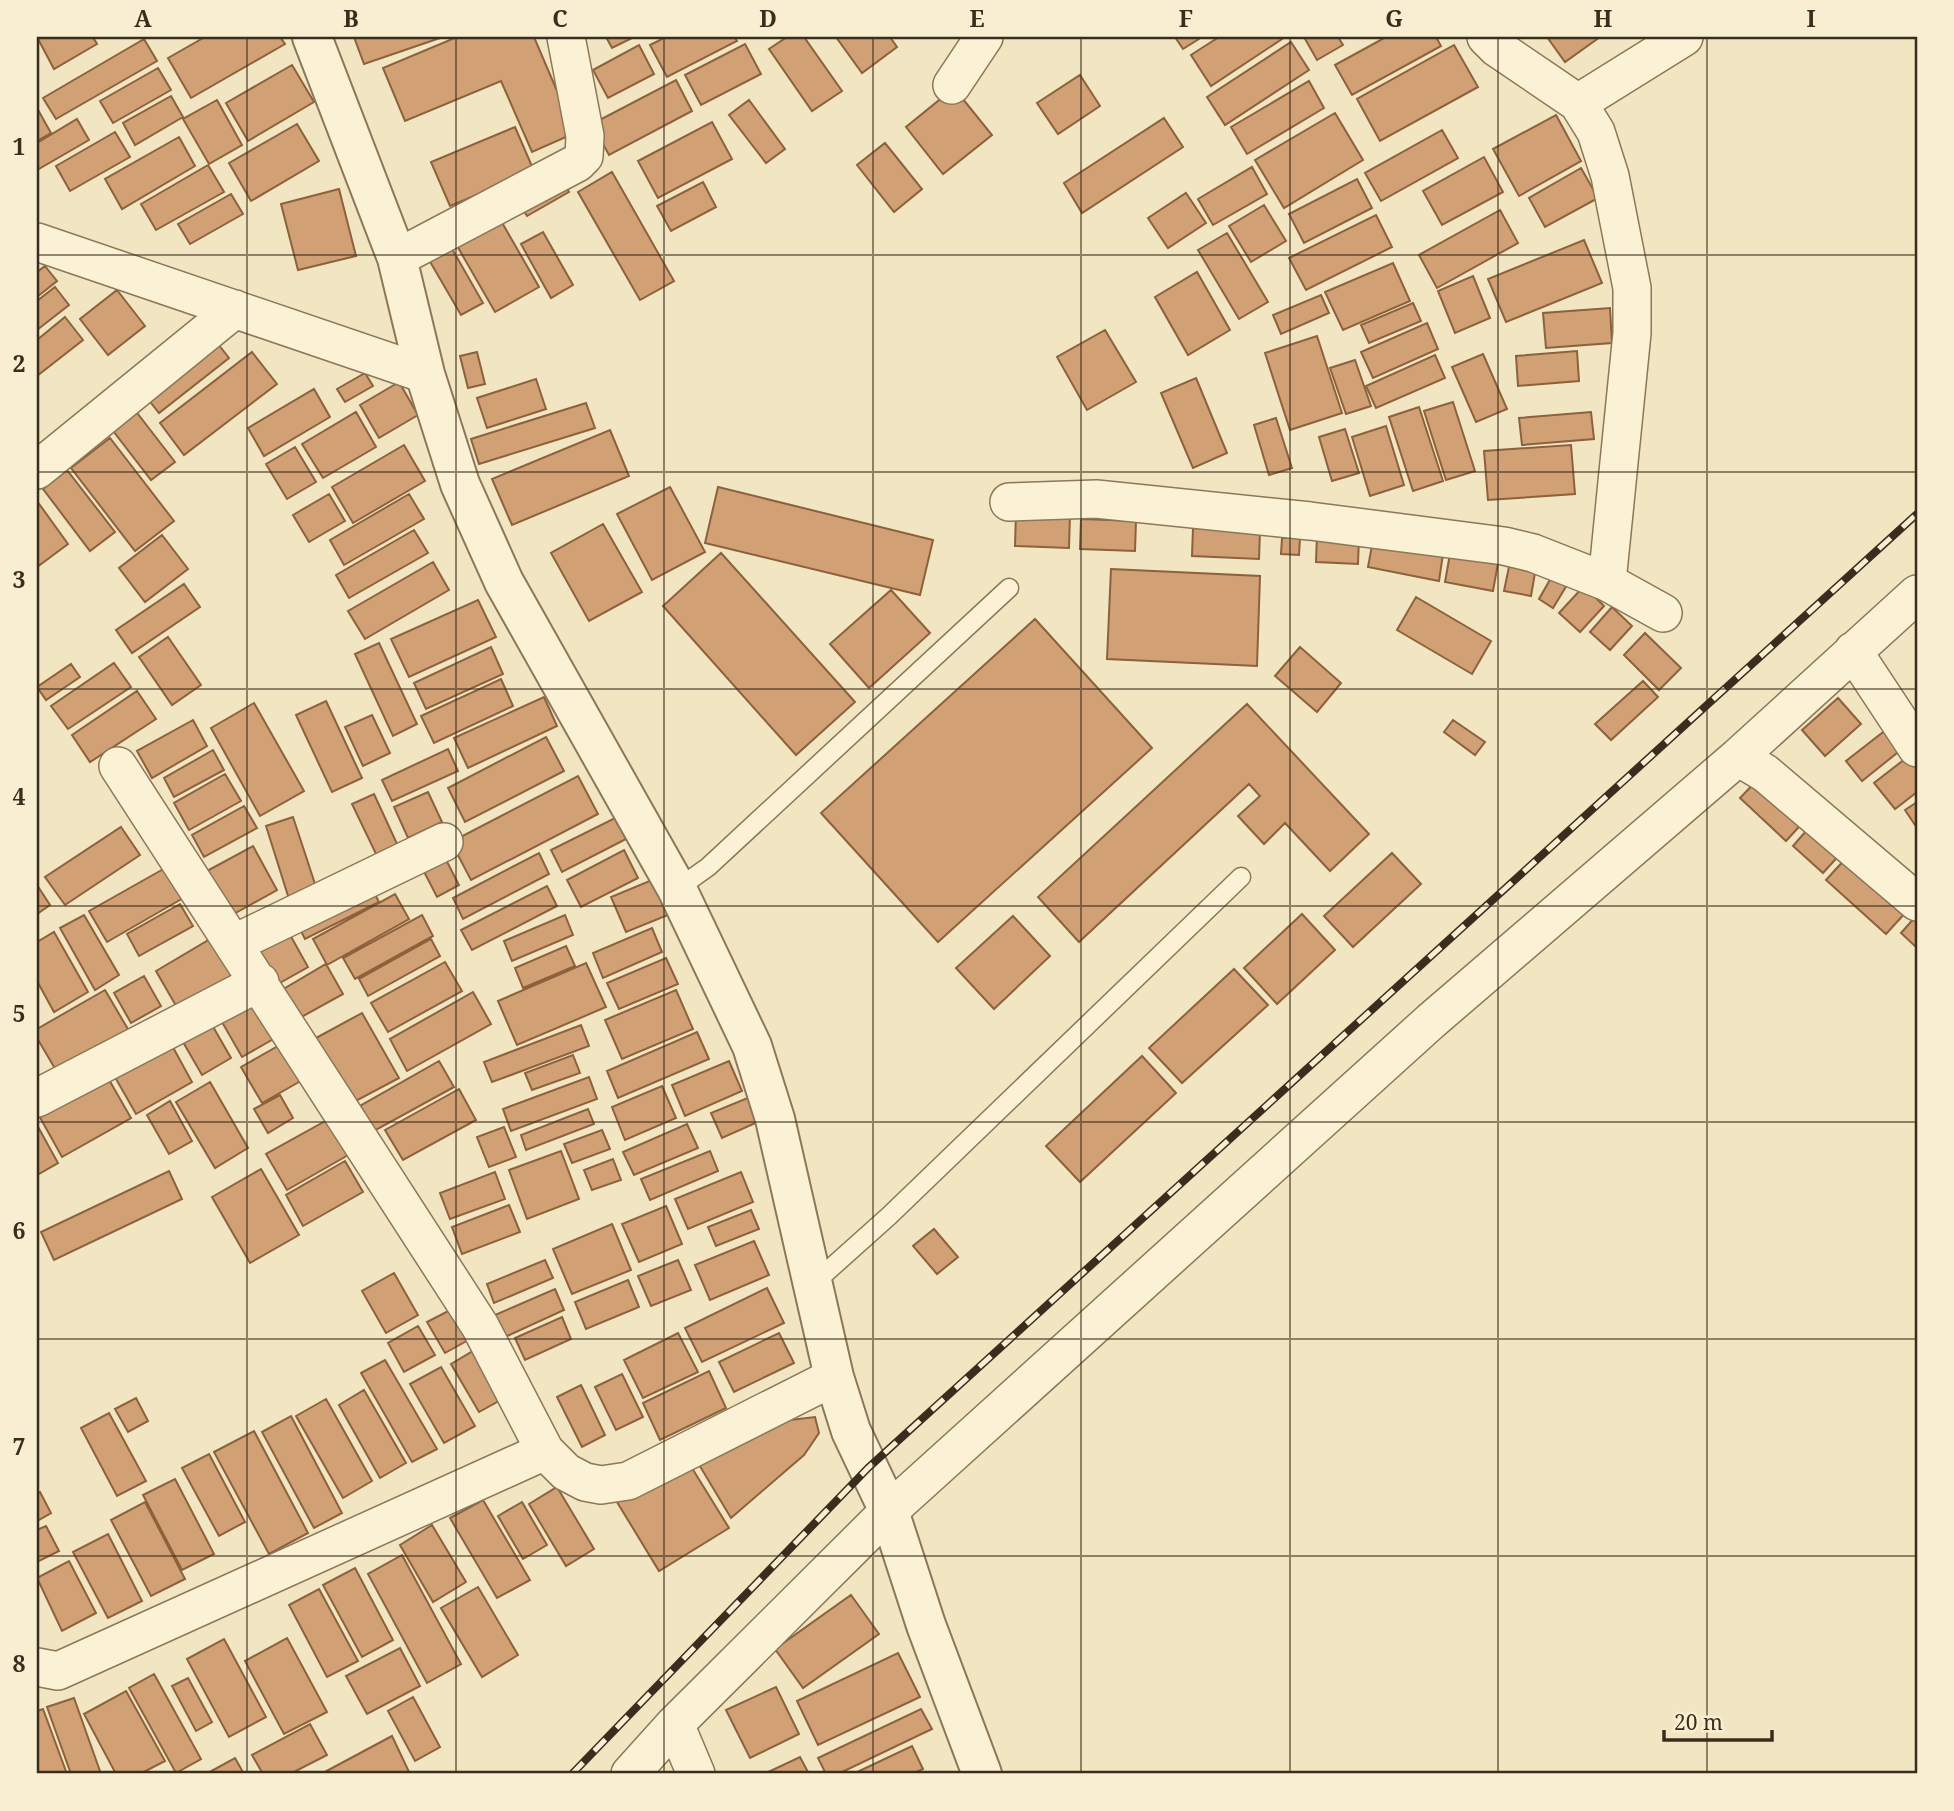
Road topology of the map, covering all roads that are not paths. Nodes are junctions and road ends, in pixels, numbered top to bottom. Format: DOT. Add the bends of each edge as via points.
graph roads {
  1 [pos="312,37"];
  2 [pos="566,37"];
  3 [pos="984,37"];
  4 [pos="1486,37"];
  5 [pos="1684,37"];
  6 [pos="952,85"];
  7 [pos="1578,103"];
  8 [pos="37,242"];
  9 [pos="401,275"];
  10 [pos="235,309"];
  11 [pos="421,360"];
  12 [pos="37,470"];
  13 [pos="1009,502"];
  14 [pos="1610,566"];
  15 [pos="1009,588"];
  16 [pos="1917,594"];
  17 [pos="1662,613"];
  18 [pos="1853,651"];
  19 [pos="1917,748"];
  20 [pos="1741,755"];
  21 [pos="118,766"];
  22 [pos="444,842"];
  23 [pos="1241,877"];
  24 [pos="677,889"];
  25 [pos="1917,901"];
  26 [pos="233,944"];
  27 [pos="260,982"];
  28 [pos="37,1098"];
  29 [pos="813,1284"];
  30 [pos="834,1377"];
  31 [pos="545,1451"];
  32 [pos="889,1511"];
  33 [pos="37,1667"];
  34 [pos="675,1724"];
  35 [pos="630,1774"];
  36 [pos="696,1774"];
  37 [pos="982,1774"];
  1 -- 9 [label="street"];
  2 -- 9 [label="street" via="585,136 584,156"];
  3 -- 6 [label="street"];
  4 -- 7 [label="street"];
  5 -- 7 [label="street"];
  7 -- 14 [label="street" via="1596,132 1610,176 1632,288 1632,333"];
  8 -- 10 [label="street"];
  9 -- 11 [label="street"];
  10 -- 11 [label="street"];
  10 -- 12 [label="street"];
  11 -- 24 [label="street" via="479,531"];
  13 -- 14 [label="street" via="1096,499 1310,521 1504,546"];
  14 -- 17 [label="street"];
  15 -- 24 [label="lane" via="708,867"];
  16 -- 18 [label="street"];
  18 -- 19 [label="street"];
  18 -- 20 [label="street"];
  20 -- 25 [label="street"];
  20 -- 32 [label="street" via="1431,1021"];
  21 -- 26 [label="street"];
  22 -- 26 [label="street"];
  23 -- 29 [label="lane"];
  24 -- 29 [label="street" via="752,1046 775,1119"];
  26 -- 27 [label="street"];
  27 -- 28 [label="street"];
  27 -- 31 [label="street" via="480,1326"];
  29 -- 30 [label="street"];
  30 -- 31 [label="street" via="628,1482 585,1482 566,1472"];
  30 -- 32 [label="street" via="851,1431"];
  31 -- 33 [label="street" via="58,1671"];
  32 -- 34 [label="street"];
  32 -- 37 [label="street"];
  34 -- 35 [label="street"];
  34 -- 36 [label="street"];
}
